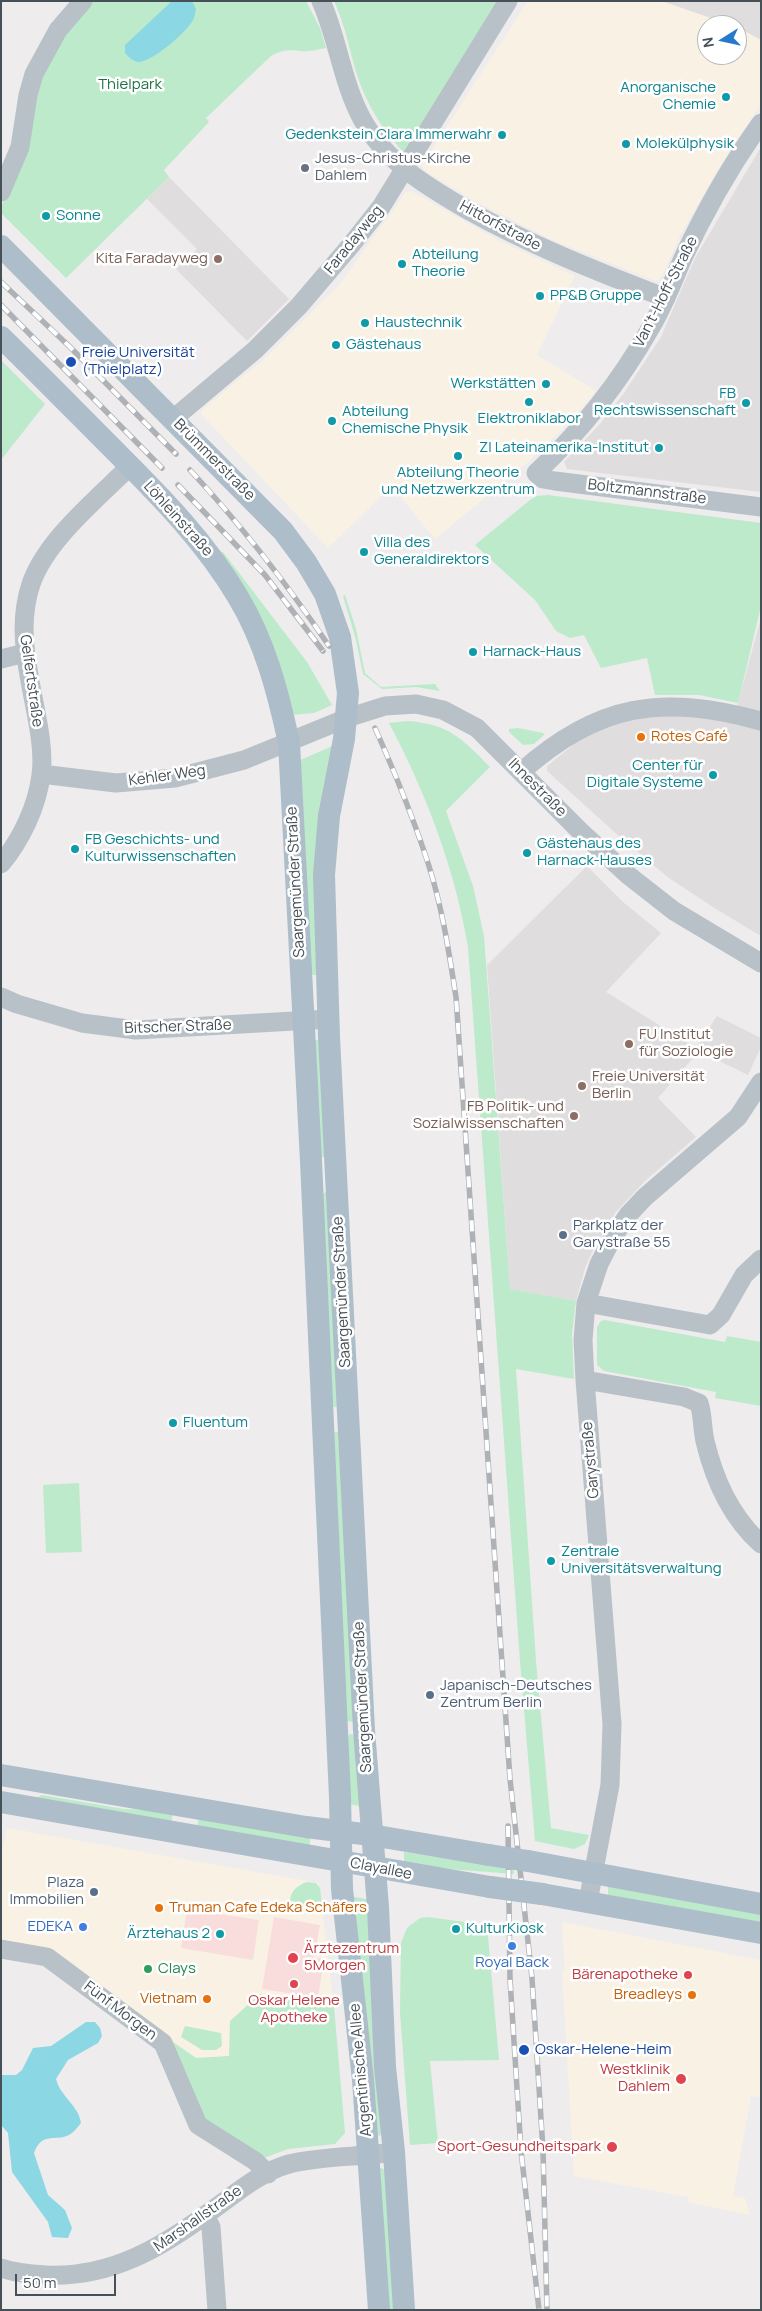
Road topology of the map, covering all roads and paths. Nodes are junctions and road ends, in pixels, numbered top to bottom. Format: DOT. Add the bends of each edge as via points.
graph roads {
  1 [pos="82,1"];
  2 [pos="321,1"];
  3 [pos="508,1"];
  4 [pos="761,123"];
  5 [pos="404,170"];
  6 [pos="1,192"];
  7 [pos="1,246"];
  8 [pos="666,298"];
  9 [pos="1,337"];
  10 [pos="173,419"];
  11 [pos="130,466"];
  12 [pos="536,473"];
  13 [pos="761,507"];
  14 [pos="25,653"];
  15 [pos="1,659"];
  16 [pos="347,718"];
  17 [pos="761,721"];
  18 [pos="289,743"];
  19 [pos="521,772"];
  20 [pos="42,774"];
  21 [pos="1,864"];
  22 [pos="761,963"];
  23 [pos="1,997"];
  24 [pos="329,1019"];
  25 [pos="304,1021"];
  26 [pos="761,1082"];
  27 [pos="761,1258"];
  28 [pos="586,1303"];
  29 [pos="585,1380"];
  30 [pos="761,1544"];
  31 [pos="1,1775"];
  32 [pos="1,1802"];
  33 [pos="341,1831"];
  34 [pos="372,1835"];
  35 [pos="341,1861"];
  36 [pos="375,1868"];
  37 [pos="594,1873"];
  38 [pos="588,1902"];
  39 [pos="761,1904"];
  40 [pos="761,1933"];
  41 [pos="1,1949"];
  42 [pos="394,2152"];
  43 [pos="369,2156"];
  44 [pos="268,2174"];
  45 [pos="205,2216"];
  46 [pos="1,2268"];
  47 [pos="217,2310"];
  48 [pos="379,2310"];
  49 [pos="404,2310"];
  1 -- 6 [label="street" via="58,30 34,74 20,147"];
  2 -- 5 [label="street, Hittorfstraße" via="350,93 362,120"];
  3 -- 5 [label="street, Faradayweg"];
  4 -- 8 [label="street, Van't-Hoff-Straße" via="721,186"];
  5 -- 8 [label="street, Hittorfstraße" via="465,208 540,248"];
  5 -- 10 [label="street, Faradayweg" via="381,208 299,306 255,350"];
  7 -- 10 [label="main road, Brümmerstraße"];
  8 -- 12 [label="street, Van't-Hoff-Straße" via="609,392"];
  9 -- 11 [label="main road, Löhleinstraße"];
  10 -- 16 [label="main road, Brümmerstraße" via="283,532 325,594 345,662"];
  11 -- 14 [label="street, Gelfertstraße" via="61,535 42,560 31,584 23,616"];
  11 -- 18 [label="main road, Löhleinstraße" via="186,524 239,598 269,666"];
  12 -- 13 [label="street, Boltzmannstraße" via="543,479 555,481"];
  14 -- 15 [label="street"];
  14 -- 20 [label="street, Gelfertstraße" via="39,728"];
  16 -- 18 [label="street, Ihnestraße"];
  16 -- 19 [label="street, Ihnestraße" via="392,705 416,704 443,710 477,728"];
  16 -- 24 [label="main road, Saargemünder Straße" via="329,816 324,867"];
  17 -- 19 [label="street" via="706,709 674,706 640,709 581,727 560,739"];
  18 -- 20 [label="street, Kehler Weg" via="219,768 175,778 116,783"];
  18 -- 25 [label="main road, Saargemünder Straße"];
  19 -- 22 [label="street, Ihnestraße" via="628,875 674,911"];
  20 -- 21 [label="street, Gelfertstraße" via="22,834"];
  23 -- 25 [label="street, Bitscher Straße" via="82,1023 136,1030"];
  24 -- 25 [label="street, Bitscher Straße"];
  24 -- 34 [label="main road, Saargemünder Straße"];
  25 -- 33 [label="main road, Saargemünder Straße"];
  26 -- 28 [label="street, Garystraße" via="738,1117 656,1186 628,1215 599,1264"];
  27 -- 28 [label="street" via="744,1275 721,1314 710,1325"];
  28 -- 29 [label="street, Garystraße" via="583,1340"];
  29 -- 30 [label="street" via="699,1402 714,1472 743,1527"];
  29 -- 37 [label="street, Garystraße" via="612,1724 610,1785"];
  31 -- 33 [label="main road, Clayallee"];
  32 -- 35 [label="main road, Clayallee"];
  33 -- 34 [label="main road, Clayallee"];
  33 -- 35 [label="main road, Argentinische Allee"];
  34 -- 36 [label="main road, Saargemünder Straße"];
  34 -- 37 [label="main road, Clayallee, bridge"];
  35 -- 36 [label="main road, Clayallee"];
  35 -- 43 [label="main road, Argentinische Allee"];
  36 -- 38 [label="main road, Clayallee, bridge"];
  36 -- 42 [label="main road, Argentinische Allee" via="385,2068"];
  37 -- 38 [label="street, Garystraße"];
  37 -- 39 [label="main road, Clayallee"];
  38 -- 40 [label="main road, Clayallee"];
  41 -- 44 [label="street, Fünf Morgen" via="47,1957 163,2043 198,2125 256,2161"];
  42 -- 43 [label="street, Marshallstraße"];
  42 -- 49 [label="main road, Argentinische Allee"];
  43 -- 44 [label="street, Marshallstraße" via="288,2164"];
  43 -- 48 [label="main road, Argentinische Allee"];
  44 -- 45 [label="street, Marshallstraße" via="251,2182"];
  45 -- 46 [label="street, Marshallstraße" via="148,2253 109,2269 63,2276 22,2274"];
  45 -- 47 [label="street" via="211,2227"];
}
